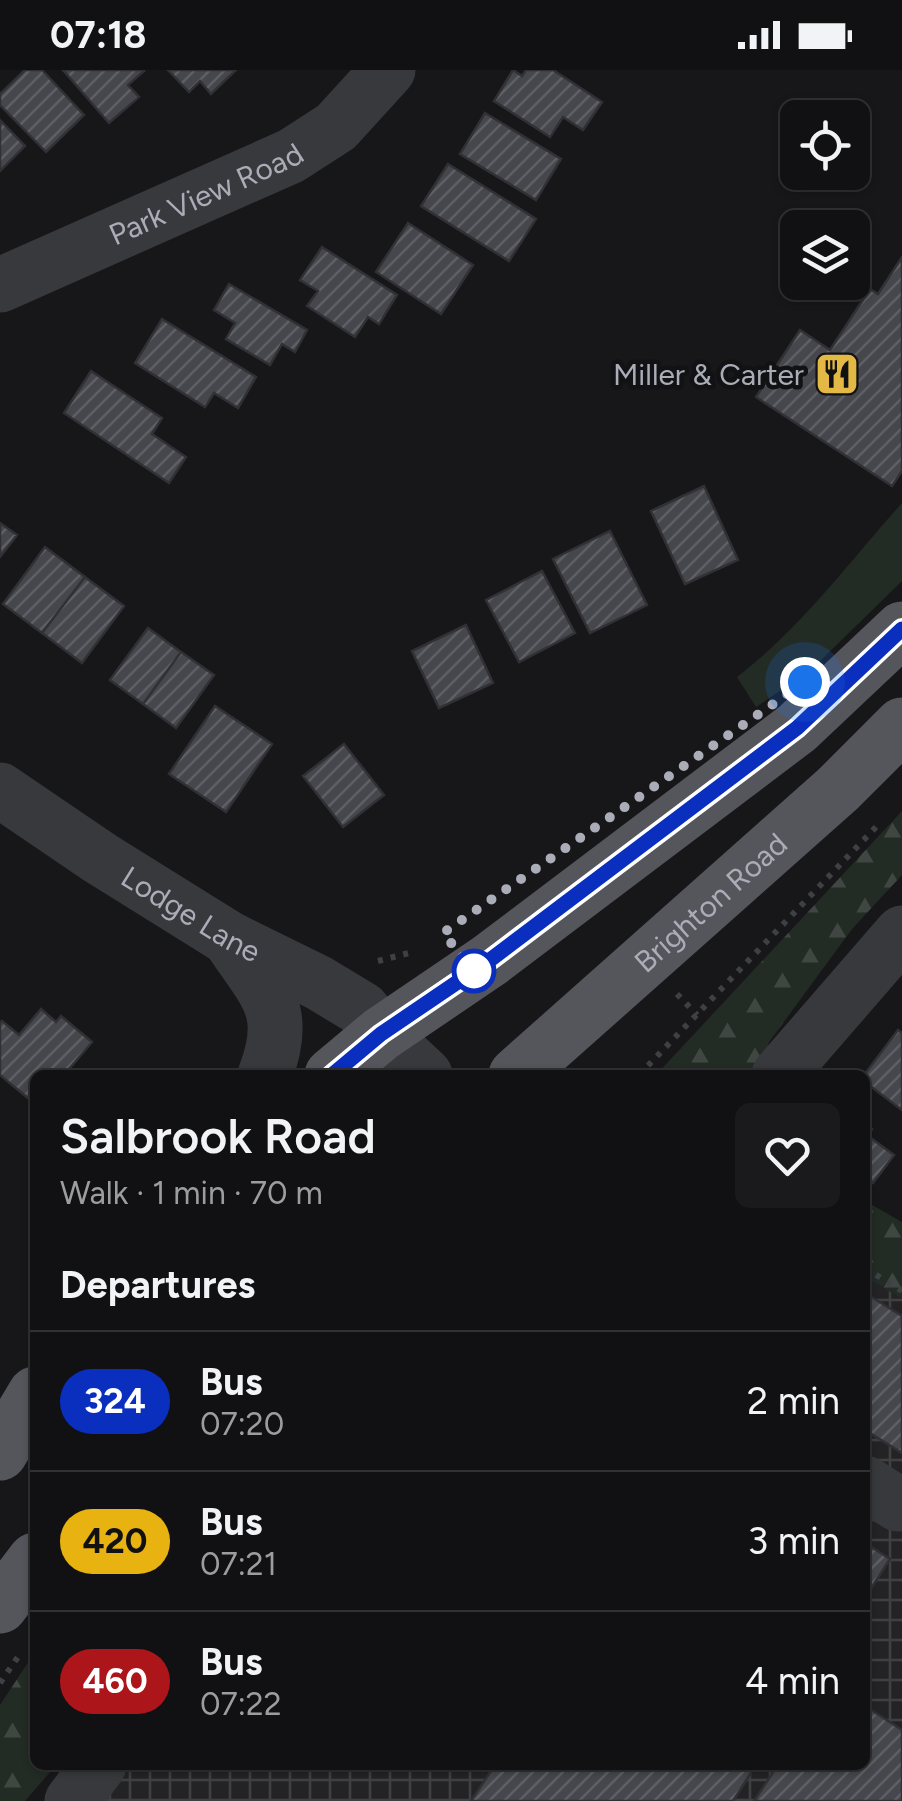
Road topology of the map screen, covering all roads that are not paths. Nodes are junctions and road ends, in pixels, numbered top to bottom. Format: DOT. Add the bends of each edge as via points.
graph roads {
  1 [pos="388,70"];
  2 [pos="0,285"];
  3 [pos="902,629"];
  4 [pos="902,725"];
  5 [pos="0,790"];
  6 [pos="902,933"];
  7 [pos="230,939"];
  8 [pos="381,1034"];
  9 [pos="266,1070"];
  10 [pos="338,1070"];
  11 [pos="420,1070"];
  12 [pos="522,1070"];
  13 [pos="784,1070"];
  14 [pos="30,1403"];
  15 [pos="0,1454"];
  16 [pos="30,1575"];
  17 [pos="13,1626"];
  18 [pos="95,1770"];
  19 [pos="72,1801"];
  1 -- 2 [label="street, Park View Road" via="336,127 291,156"];
  3 -- 8 [label="main road" via="797,728"];
  4 -- 12 [label="main road, Brighton Road"];
  5 -- 7 [label="street, Lodge Lane"];
  6 -- 13 [label="street"];
  7 -- 8 [label="street, Lodge Lane" via="362,1009"];
  7 -- 9 [label="street" via="274,1004 276,1047"];
  8 -- 10 [label="main road"];
  8 -- 11 [label="street, Lodge Lane"];
  14 -- 15 [label="main road"];
  16 -- 17 [label="main road"];
  18 -- 19 [label="street"];
}
